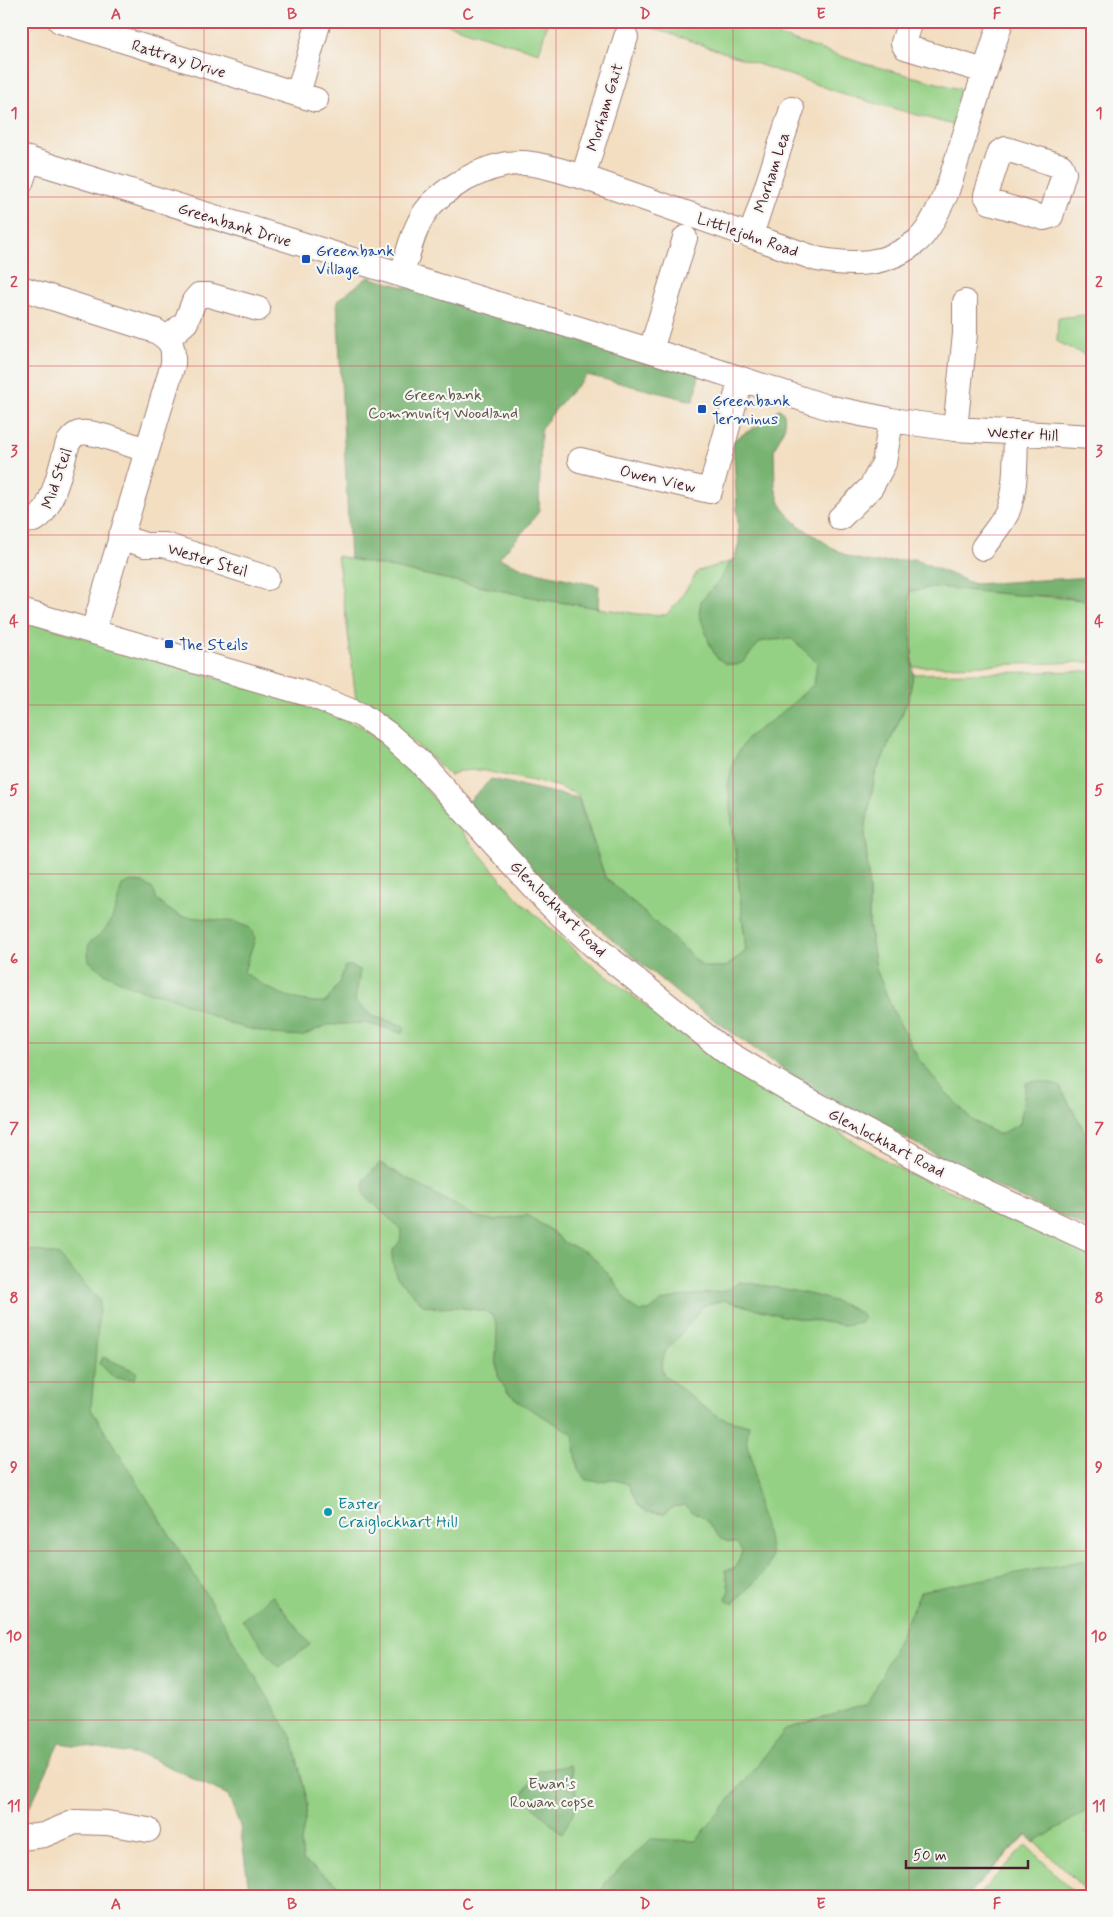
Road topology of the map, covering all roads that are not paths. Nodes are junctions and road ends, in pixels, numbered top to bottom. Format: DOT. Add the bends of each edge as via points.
graph roads {
  1 [pos="60,21"];
  2 [pos="319,21"];
  3 [pos="910,21"];
  4 [pos="1001,21"];
  5 [pos="626,37"];
  6 [pos="984,71"];
  7 [pos="792,109"];
  8 [pos="25,158"];
  9 [pos="955,165"];
  10 [pos="583,177"];
  11 [pos="992,177"];
  12 [pos="21,183"];
  13 [pos="751,235"];
  14 [pos="685,238"];
  15 [pos="402,275"];
  16 [pos="21,288"];
  17 [pos="965,302"];
  18 [pos="258,309"];
  19 [pos="168,338"];
  20 [pos="651,350"];
  21 [pos="741,379"];
  22 [pos="892,420"];
  23 [pos="955,429"];
  24 [pos="1016,432"];
  25 [pos="1092,437"];
  26 [pos="146,450"];
  27 [pos="580,460"];
  28 [pos="840,518"];
  29 [pos="21,520"];
  30 [pos="120,537"];
  31 [pos="983,548"];
  32 [pos="267,578"];
  33 [pos="21,611"];
  34 [pos="93,631"];
  35 [pos="1092,1241"];
  36 [pos="148,1830"];
  37 [pos="21,1838"];
  1 -- 2 [label="street, Rattray Drive" via="307,97"];
  3 -- 6 [label="street" via="903,43 905,46"];
  4 -- 6 [label="street, Littlejohn Road"];
  5 -- 10 [label="street, Morham Gait"];
  6 -- 9 [label="street, Littlejohn Road"];
  7 -- 13 [label="street, Morham Lea"];
  8 -- 12 [label="street"];
  8 -- 15 [label="street, Greenbank Drive"];
  9 -- 11 [label="street"];
  9 -- 13 [label="street, Littlejohn Road" via="934,219 917,242 876,262 817,259"];
  10 -- 13 [label="street, Littlejohn Road"];
  10 -- 15 [label="street, Littlejohn Road" via="523,163 485,170 450,189 422,216"];
  14 -- 20 [label="street"];
  15 -- 20 [label="street, Greenbank Drive"];
  16 -- 19 [label="street" via="156,331"];
  17 -- 23 [label="street" via="965,334"];
  18 -- 19 [label="street" via="199,295 186,322"];
  19 -- 26 [label="street" via="174,350 173,364"];
  20 -- 21 [label="street, Greenbank Drive"];
  21 -- 22 [label="street, Greenbank Drive" via="828,407"];
  21 -- 27 [label="street, Owen View" via="710,491"];
  22 -- 23 [label="street, Wester Hill"];
  22 -- 28 [label="street" via="884,463 872,487"];
  23 -- 24 [label="street, Wester Hill"];
  24 -- 25 [label="street, Wester Hill"];
  24 -- 31 [label="street" via="1011,502"];
  26 -- 29 [label="street, Mid Steil" via="92,433 72,437 44,513 34,520"];
  26 -- 30 [label="street"];
  30 -- 32 [label="street, Wester Steil" via="145,545 165,545"];
  30 -- 34 [label="street"];
  33 -- 34 [label="street, Glenlockhart Road"];
  34 -- 35 [label="street, Glenlockhart Road" via="308,694 361,716 420,761 546,901 594,946 726,1052 948,1175"];
  36 -- 37 [label="street" via="75,1822 44,1835"];
}
